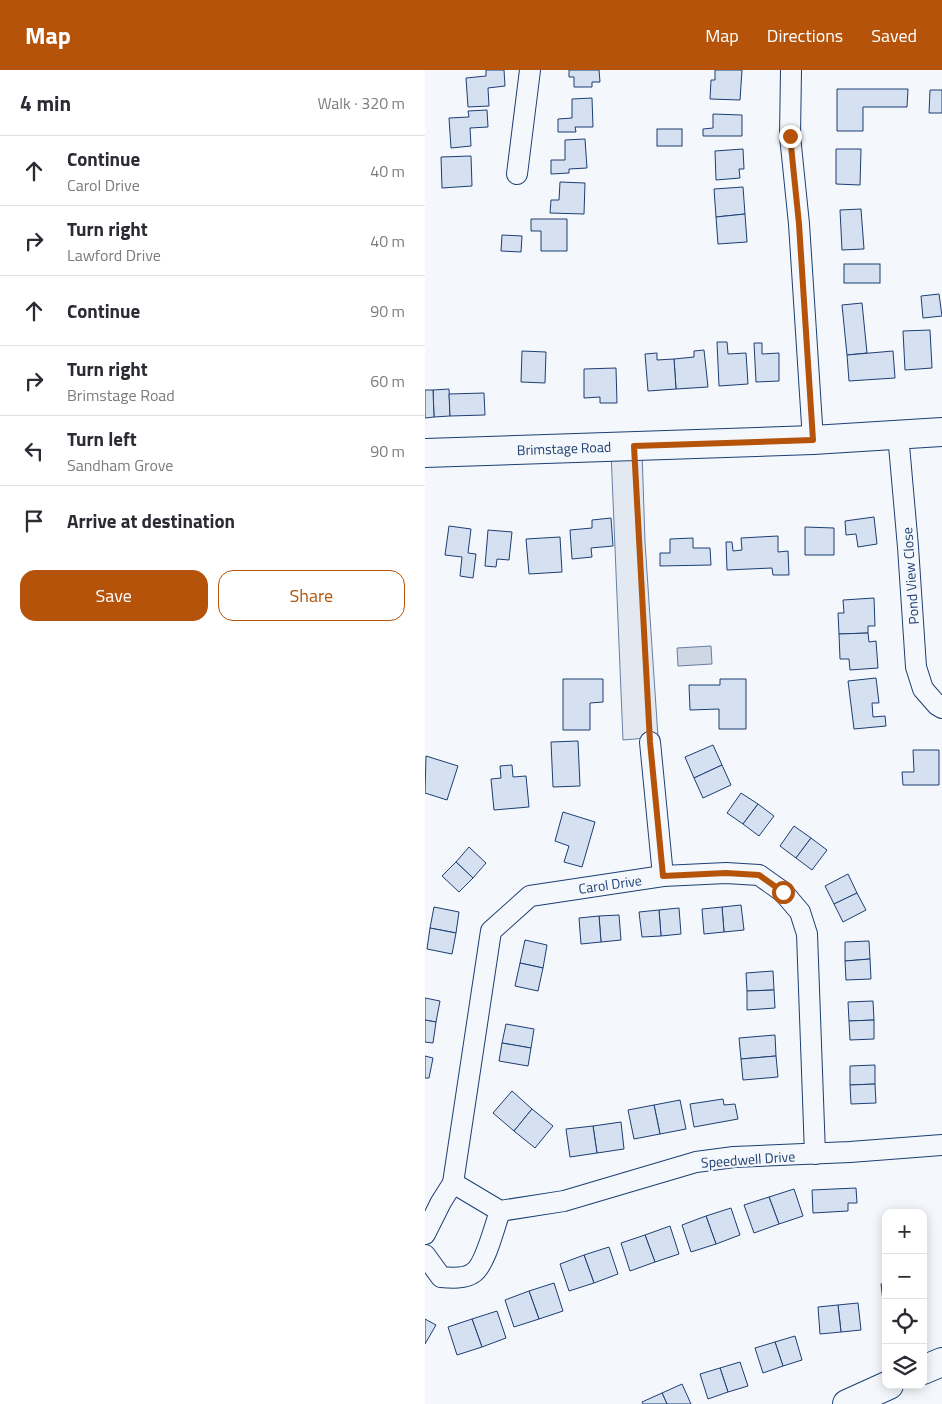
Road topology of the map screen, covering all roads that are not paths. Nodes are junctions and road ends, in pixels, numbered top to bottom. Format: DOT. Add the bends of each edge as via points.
graph roads {
  1 [pos="530,70"];
  2 [pos="791,70"];
  3 [pos="517,174"];
  4 [pos="942,432"];
  5 [pos="898,434"];
  6 [pos="813,440"];
  7 [pos="425,453"];
  8 [pos="942,708"];
  9 [pos="650,742"];
  10 [pos="663,876"];
  11 [pos="942,1145"];
  12 [pos="815,1154"];
  13 [pos="453,1183"];
  14 [pos="500,1211"];
  15 [pos="425,1234"];
  16 [pos="425,1255"];
  17 [pos="942,1362"];
  18 [pos="927,1368"];
  19 [pos="882,1388"];
  20 [pos="847,1404"];
  1 -- 3 [label="street"];
  2 -- 6 [label="street" via="790,136"];
  4 -- 5 [label="main road, Brimstage Road"];
  5 -- 6 [label="main road, Brimstage Road"];
  5 -- 8 [label="street, Pond View Close" via="916,667 923,690"];
  6 -- 7 [label="main road, Brimstage Road"];
  9 -- 10 [label="street"];
  10 -- 12 [label="street, Carol Drive" via="759,875 783,892 800,912 807,934"];
  10 -- 13 [label="street, Carol Drive" via="530,896 491,931"];
  11 -- 12 [label="street, Speedwell Drive"];
  12 -- 14 [label="street, Speedwell Drive" via="696,1162 564,1201"];
  13 -- 14 [label="street"];
  13 -- 15 [label="street"];
  14 -- 16 [label="street" via="483,1260 473,1273 456,1278 441,1277"];
  17 -- 18 [label="main road"];
  19 -- 20 [label="main road"];
}
